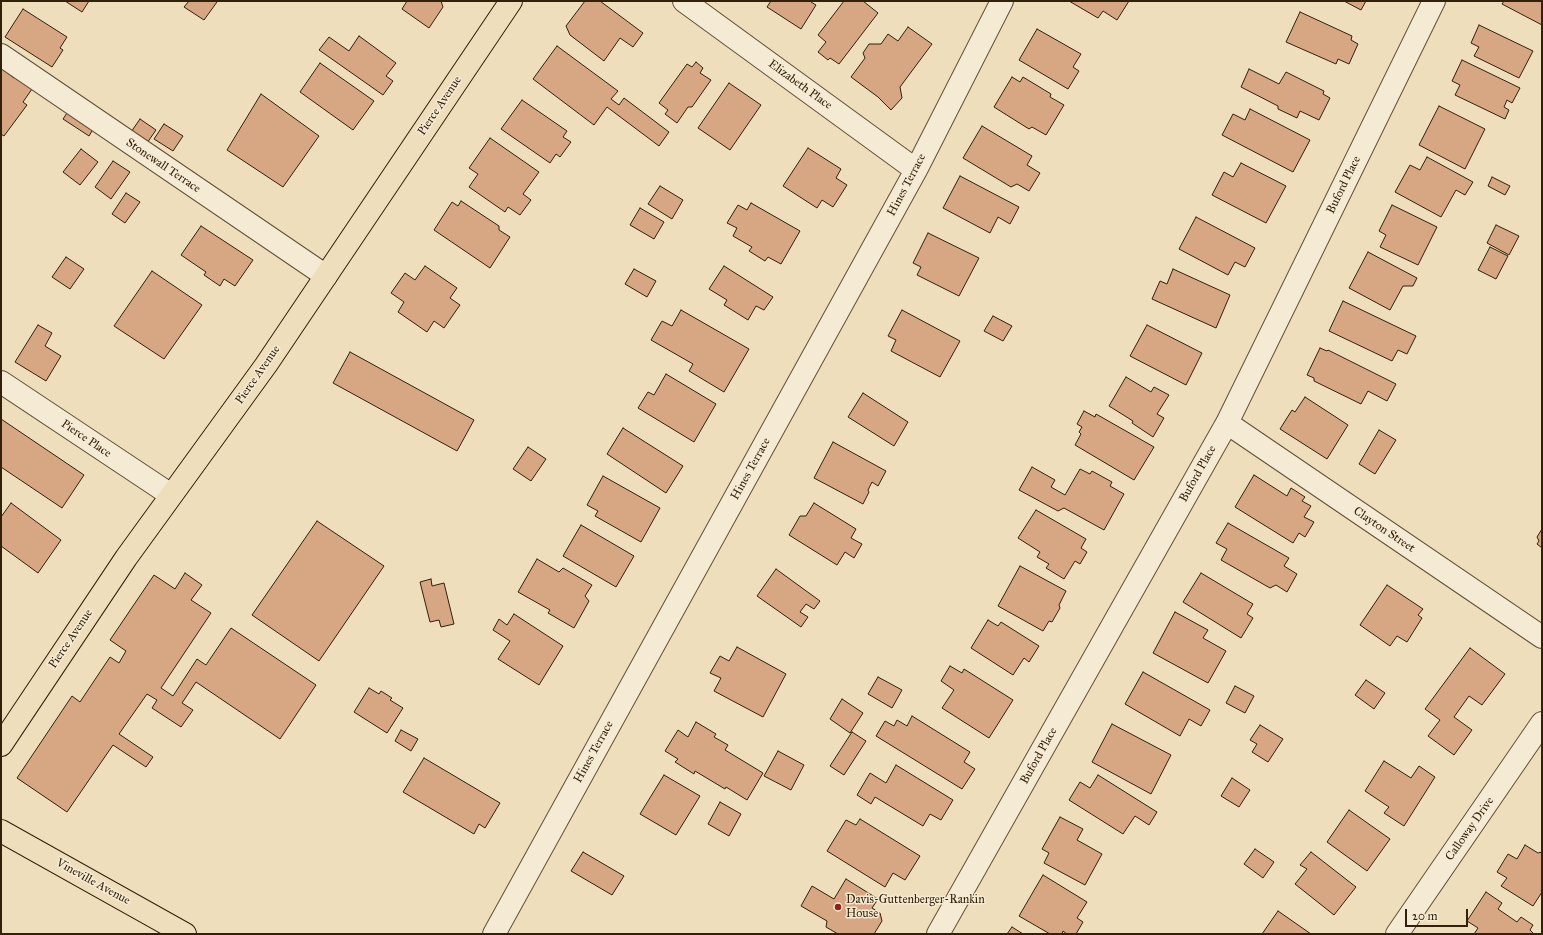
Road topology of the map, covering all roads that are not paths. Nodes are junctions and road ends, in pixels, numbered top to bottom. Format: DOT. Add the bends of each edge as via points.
graph roads {
  1 [pos="511,1"];
  2 [pos="684,1"];
  3 [pos="1002,1"];
  4 [pos="1434,1"];
  5 [pos="1,55"];
  6 [pos="916,170"];
  7 [pos="326,276"];
  8 [pos="1,382"];
  9 [pos="1227,424"];
  10 [pos="172,495"];
  11 [pos="1542,637"];
  12 [pos="1542,723"];
  13 [pos="1,745"];
  14 [pos="1,831"];
  15 [pos="185,934"];
  16 [pos="494,934"];
  17 [pos="938,934"];
  18 [pos="1397,934"];
  1 -- 7 [label="main road, Pierce Avenue"];
  2 -- 6 [label="street, Elizabeth Place"];
  3 -- 6 [label="street, Hines Terrace"];
  4 -- 9 [label="street, Buford Place"];
  5 -- 7 [label="street, Stonewall Terrace"];
  6 -- 16 [label="street, Hines Terrace"];
  7 -- 10 [label="main road, Pierce Avenue"];
  8 -- 10 [label="street, Pierce Place"];
  9 -- 11 [label="street, Clayton Street"];
  9 -- 17 [label="street, Buford Place"];
  10 -- 13 [label="main road, Pierce Avenue" via="122,564"];
  12 -- 18 [label="street, Calloway Drive"];
  14 -- 15 [label="main road, Vineville Avenue"];
}
